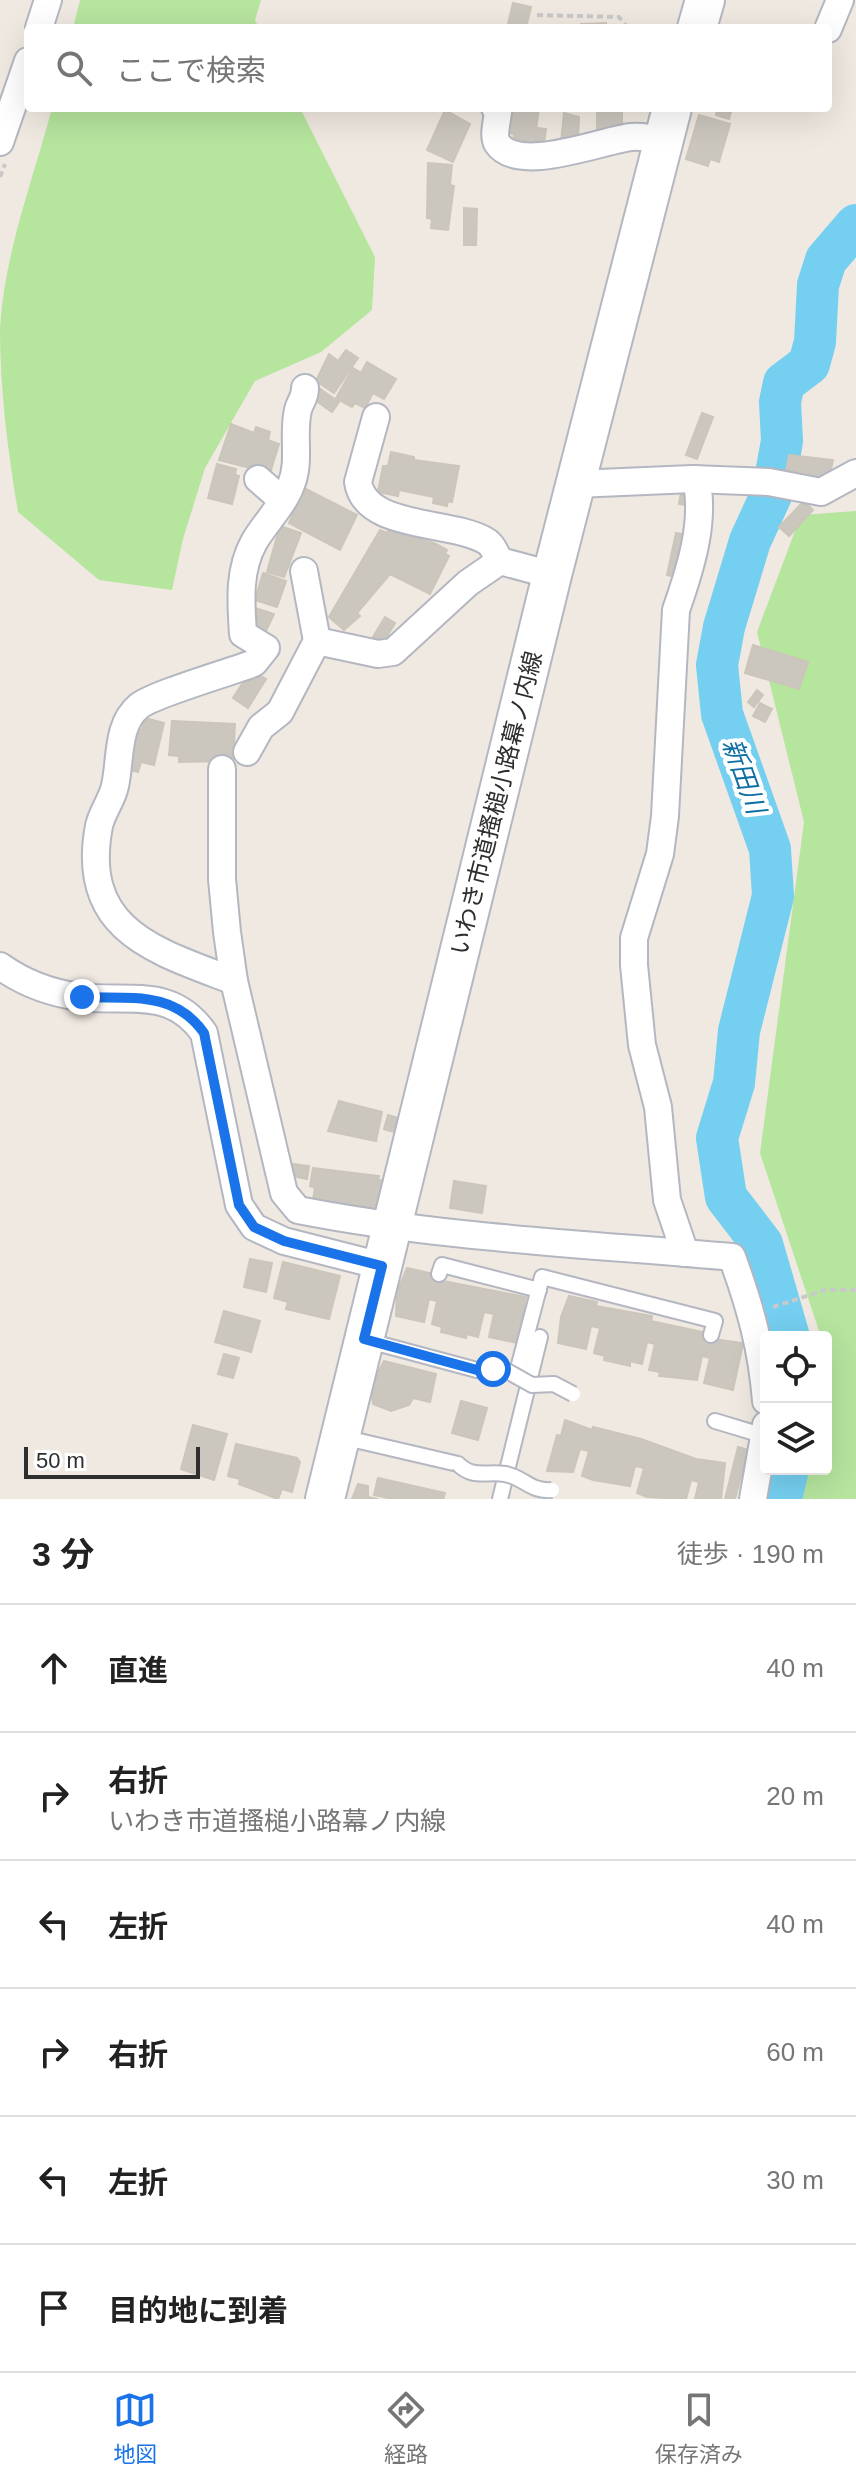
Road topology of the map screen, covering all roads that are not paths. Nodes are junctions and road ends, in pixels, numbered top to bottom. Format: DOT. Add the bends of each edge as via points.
graph roads {
  1 [pos="48,0"];
  2 [pos="705,0"];
  3 [pos="840,0"];
  4 [pos="40,24"];
  5 [pos="698,24"];
  6 [pos="830,24"];
  7 [pos="24,73"];
  8 [pos="498,112"];
  9 [pos="667,125"];
  10 [pos="0,142"];
  11 [pos="305,388"];
  12 [pos="376,417"];
  13 [pos="856,473"];
  14 [pos="258,479"];
  15 [pos="696,479"];
  16 [pos="576,484"];
  17 [pos="282,500"];
  18 [pos="500,561"];
  19 [pos="304,571"];
  20 [pos="552,575"];
  21 [pos="317,641"];
  22 [pos="247,752"];
  23 [pos="222,769"];
  24 [pos="0,966"];
  25 [pos="234,981"];
  26 [pos="392,1226"];
  27 [pos="685,1253"];
  28 [pos="382,1266"];
  29 [pos="439,1274"];
  30 [pos="539,1290"];
  31 [pos="711,1335"];
  32 [pos="540,1337"];
  33 [pos="364,1339"];
  34 [pos="760,1344"];
  35 [pos="516,1376"];
  36 [pos="573,1394"];
  37 [pos="715,1421"];
  38 [pos="760,1429"];
  39 [pos="341,1437"];
  40 [pos="760,1459"];
  41 [pos="552,1490"];
  42 [pos="325,1499"];
  43 [pos="500,1499"];
  44 [pos="753,1499"];
  1 -- 4 [label="street"];
  2 -- 5 [label="street"];
  3 -- 6 [label="street"];
  7 -- 10 [label="street"];
  8 -- 9 [label="street" via="495,139 515,153 560,156"];
  9 -- 16 [label="street, いわき市道搔槌小路幕ノ内線"];
  11 -- 17 [label="street" via="298,408 295,473"];
  12 -- 18 [label="street" via="358,482 364,499 384,514 489,543"];
  13 -- 15 [label="street" via="821,492"];
  14 -- 17 [label="street"];
  15 -- 16 [label="street"];
  15 -- 27 [label="street" via="698,517 689,574 676,610 660,854 634,938 642,1045 658,1107 667,1200"];
  16 -- 20 [label="street, いわき市道搔槌小路幕ノ内線"];
  17 -- 25 [label="street" via="253,543 241,594 243,634 266,648 254,663 140,704 122,732 114,789 99,826 99,882 122,929 161,954"];
  18 -- 20 [label="street"];
  18 -- 21 [label="street" via="393,652 378,654"];
  19 -- 21 [label="street"];
  20 -- 26 [label="street, いわき市道搔槌小路幕ノ内線"];
  21 -- 22 [label="street" via="280,712 261,727"];
  23 -- 25 [label="street" via="222,879"];
  24 -- 28 [label="street" via="49,991 149,999 191,1015 204,1033 239,1205 254,1227 284,1241"];
  25 -- 26 [label="street" via="290,1205"];
  26 -- 27 [label="street"];
  26 -- 28 [label="street, いわき市道搔槌小路幕ノ内線"];
  27 -- 34 [label="street" via="732,1257"];
  28 -- 33 [label="street, いわき市道搔槌小路幕ノ内線"];
  29 -- 30 [label="lane" via="442,1265"];
  30 -- 31 [label="lane" via="542,1277 715,1321"];
  30 -- 35 [label="lane"];
  32 -- 43 [label="lane"];
  33 -- 35 [label="lane, bridge"];
  33 -- 39 [label="street, いわき市道搔槌小路幕ノ内線"];
  35 -- 36 [label="lane, bridge"];
  37 -- 38 [label="lane"];
  39 -- 41 [label="lane, bridge" via="458,1464 473,1474 503,1474 531,1489"];
  39 -- 42 [label="street, いわき市道搔槌小路幕ノ内線"];
  40 -- 44 [label="street"];
}
